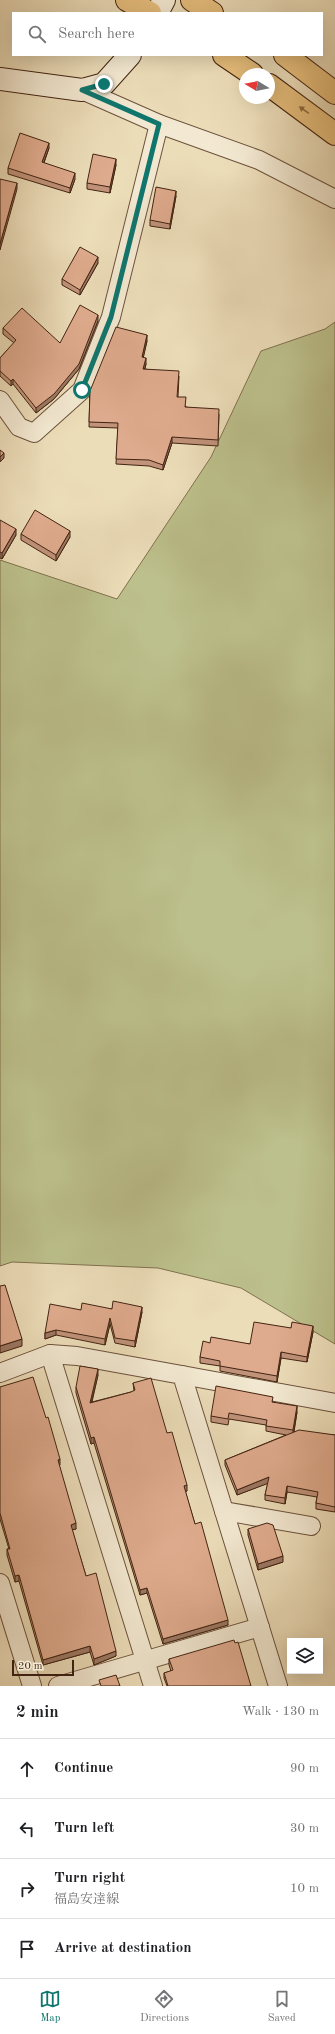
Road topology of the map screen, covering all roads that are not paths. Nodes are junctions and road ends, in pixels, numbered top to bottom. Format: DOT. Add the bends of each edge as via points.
graph roads {
  1 [pos="127,0"];
  2 [pos="164,0"];
  3 [pos="192,0"];
  4 [pos="148,12"];
  5 [pos="158,12"];
  6 [pos="210,12"];
  7 [pos="129,56"];
  8 [pos="225,56"];
  9 [pos="286,56"];
  10 [pos="243,68"];
  11 [pos="0,79"];
  12 [pos="82,90"];
  13 [pos="275,90"];
  14 [pos="335,92"];
  15 [pos="159,124"];
  16 [pos="335,134"];
  17 [pos="335,198"];
  18 [pos="0,400"];
  19 [pos="50,1354"];
  20 [pos="0,1373"];
  21 [pos="182,1375"];
  22 [pos="335,1403"];
  23 [pos="224,1511"];
  24 [pos="311,1526"];
  25 [pos="0,1583"];
  26 [pos="260,1627"];
  27 [pos="146,1662"];
  28 [pos="32,1686"];
  29 [pos="58,1686"];
  30 [pos="154,1686"];
  31 [pos="278,1686"];
  1 -- 4 [label="highway"];
  2 -- 5 [label="main road"];
  3 -- 6 [label="highway"];
  7 -- 12 [label="main road" via="104,84"];
  8 -- 10 [label="highway"];
  9 -- 14 [label="highway"];
  11 -- 12 [label="main road"];
  12 -- 15 [label="street"];
  16 -- 13 [label="highway, one-way"];
  15 -- 17 [label="street" via="259,160"];
  15 -- 18 [label="street" via="111,317 82,390 34,433 19,427"];
  19 -- 20 [label="street"];
  19 -- 21 [label="street" via="77,1356"];
  19 -- 27 [label="street"];
  21 -- 22 [label="street"];
  21 -- 23 [label="street"];
  23 -- 24 [label="street"];
  23 -- 26 [label="street"];
  25 -- 28 [label="street"];
  26 -- 27 [label="street"];
  26 -- 31 [label="street"];
  27 -- 29 [label="street"];
  27 -- 30 [label="street"];
}
